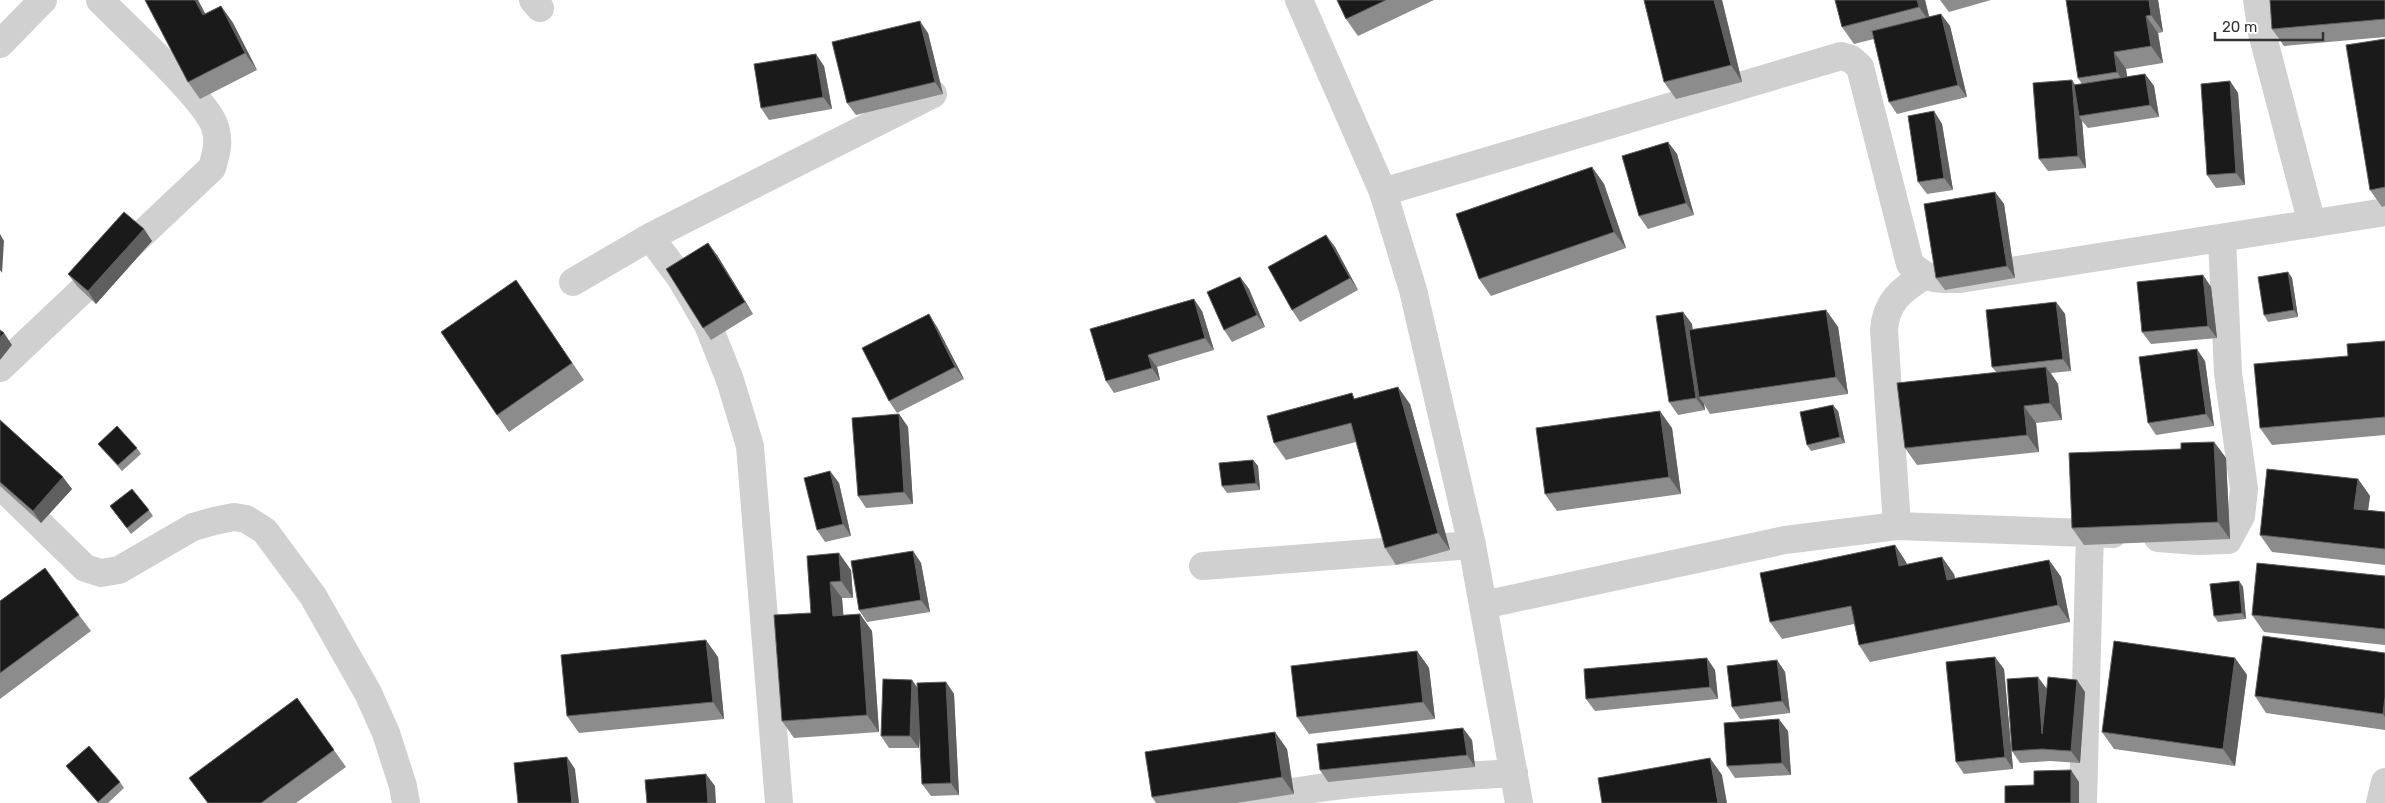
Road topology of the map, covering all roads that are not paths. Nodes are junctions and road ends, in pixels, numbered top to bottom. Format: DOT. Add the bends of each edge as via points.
graph roads {
  1 [pos="43,0"];
  2 [pos="100,0"];
  3 [pos="1299,0"];
  4 [pos="2256,0"];
  5 [pos="0,44"];
  6 [pos="933,94"];
  7 [pos="1383,192"];
  8 [pos="2385,212"];
  9 [pos="2312,224"];
  10 [pos="650,237"];
  11 [pos="2222,239"];
  12 [pos="1924,276"];
  13 [pos="574,282"];
  14 [pos="0,368"];
  15 [pos="0,485"];
  16 [pos="1897,526"];
  17 [pos="2090,532"];
  18 [pos="1472,545"];
  19 [pos="1203,566"];
  20 [pos="1483,605"];
  21 [pos="1514,773"];
  22 [pos="2385,782"];
  23 [pos="406,803"];
  24 [pos="779,803"];
  25 [pos="1242,803"];
  26 [pos="1519,803"];
  27 [pos="2083,803"];
  28 [pos="2380,803"];
  1 -- 5 [label="street"];
  2 -- 14 [label="street" via="194,96 215,125 219,145 212,168"];
  3 -- 7 [label="street"];
  4 -- 9 [label="street"];
  6 -- 10 [label="street"];
  7 -- 12 [label="street" via="1841,56 1860,67 1910,264"];
  7 -- 18 [label="street" via="1413,290"];
  8 -- 9 [label="street"];
  9 -- 11 [label="street"];
  10 -- 13 [label="street"];
  10 -- 24 [label="street" via="680,277 708,325 730,380 750,446"];
  11 -- 12 [label="street" via="1960,279"];
  11 -- 17 [label="street" via="2228,373 2244,489 2241,516 2228,540 2197,541"];
  12 -- 16 [label="street" via="1894,298 1885,316"];
  15 -- 23 [label="street" via="84,568 101,573 119,570 193,527 214,521 234,517 246,519 265,530 313,596 368,693 386,733"];
  16 -- 17 [label="street"];
  16 -- 20 [label="street" via="1785,540"];
  17 -- 27 [label="street"];
  18 -- 19 [label="street"];
  18 -- 20 [label="street"];
  20 -- 21 [label="street"];
  21 -- 25 [label="street" via="1351,784 1280,793"];
  21 -- 26 [label="street"];
  22 -- 28 [label="street"];
}
